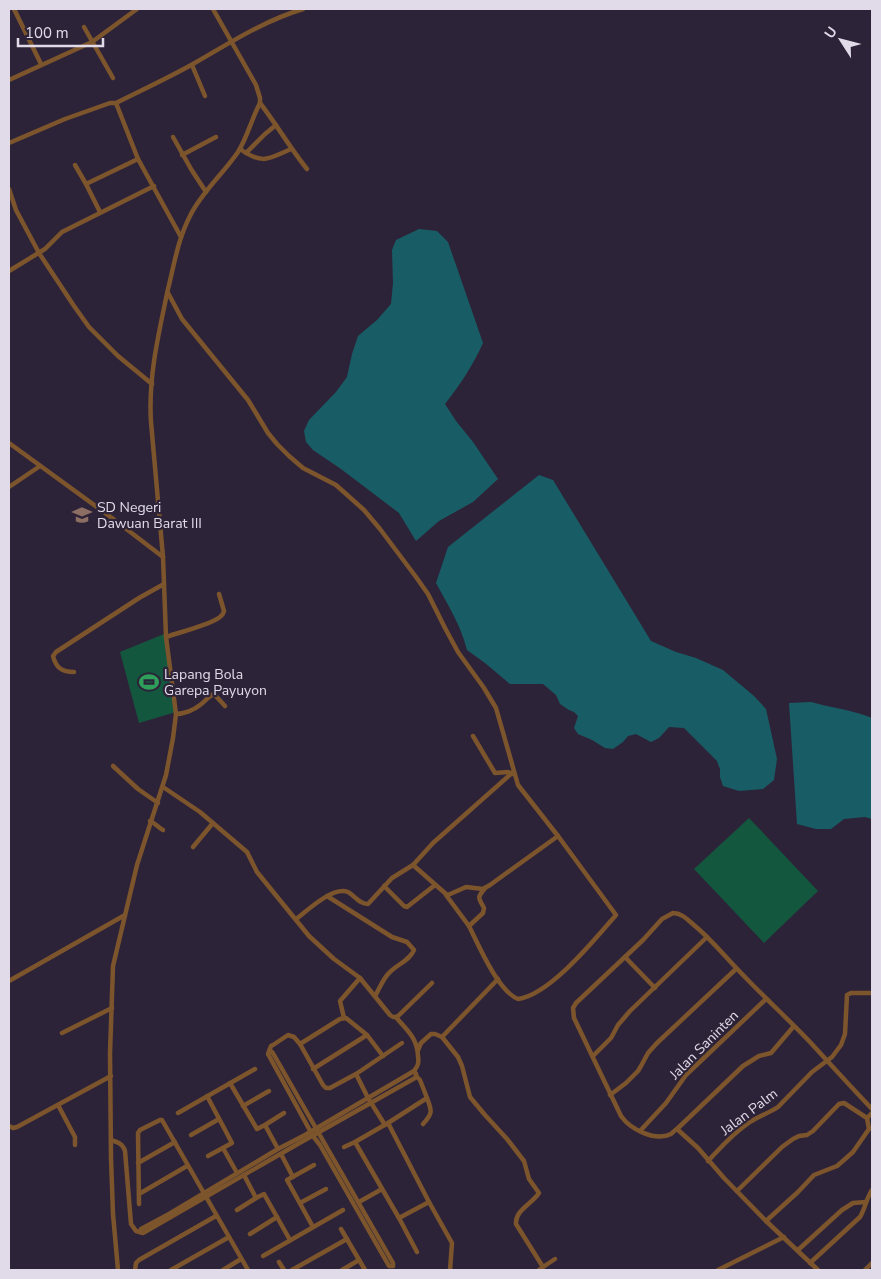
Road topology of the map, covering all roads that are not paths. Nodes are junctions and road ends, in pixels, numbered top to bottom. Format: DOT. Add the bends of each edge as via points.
graph roads {
  1 [pos="14,9"];
  2 [pos="137,9"];
  3 [pos="212,9"];
  4 [pos="303,9"];
  5 [pos="84,27"];
  6 [pos="231,41"];
  7 [pos="92,42"];
  8 [pos="41,64"];
  9 [pos="192,65"];
  10 [pos="113,78"];
  11 [pos="9,80"];
  12 [pos="205,96"];
  13 [pos="116,102"];
  14 [pos="260,103"];
  15 [pos="276,125"];
  16 [pos="172,136"];
  17 [pos="216,137"];
  18 [pos="9,143"];
  19 [pos="291,149"];
  20 [pos="240,150"];
  21 [pos="246,154"];
  22 [pos="182,155"];
  23 [pos="138,159"];
  24 [pos="75,165"];
  25 [pos="307,169"];
  26 [pos="86,184"];
  27 [pos="154,186"];
  28 [pos="9,189"];
  29 [pos="206,192"];
  30 [pos="100,212"];
  31 [pos="181,237"];
  32 [pos="39,253"];
  33 [pos="9,271"];
  34 [pos="168,293"];
  35 [pos="152,384"];
  36 [pos="9,443"];
  37 [pos="40,466"];
  38 [pos="9,487"];
  39 [pos="163,557"];
  40 [pos="164,584"];
  41 [pos="219,594"];
  42 [pos="166,637"];
  43 [pos="74,672"];
  44 [pos="225,706"];
  45 [pos="176,714"];
  46 [pos="473,736"];
  47 [pos="113,766"];
  48 [pos="513,773"];
  49 [pos="163,787"];
  50 [pos="158,804"];
  51 [pos="150,821"];
  52 [pos="213,823"];
  53 [pos="163,830"];
  54 [pos="558,836"];
  55 [pos="193,847"];
  56 [pos="413,865"];
  57 [pos="435,885"];
  58 [pos="384,886"];
  59 [pos="485,888"];
  60 [pos="446,894"];
  61 [pos="327,896"];
  62 [pos="125,915"];
  63 [pos="296,919"];
  64 [pos="469,926"];
  65 [pos="707,937"];
  66 [pos="625,957"];
  67 [pos="736,968"];
  68 [pos="360,978"];
  69 [pos="498,980"];
  70 [pos="9,981"];
  71 [pos="432,983"];
  72 [pos="655,988"];
  73 [pos="872,993"];
  74 [pos="375,996"];
  75 [pos="766,999"];
  76 [pos="112,1008"];
  77 [pos="396,1017"];
  78 [pos="344,1018"];
  79 [pos="794,1026"];
  80 [pos="62,1033"];
  81 [pos="367,1035"];
  82 [pos="442,1037"];
  83 [pos="402,1043"];
  84 [pos="300,1044"];
  85 [pos="418,1050"];
  86 [pos="269,1051"];
  87 [pos="383,1056"];
  88 [pos="593,1056"];
  89 [pos="827,1062"];
  90 [pos="255,1068"];
  91 [pos="313,1069"];
  92 [pos="356,1074"];
  93 [pos="415,1074"];
  94 [pos="111,1076"];
  95 [pos="230,1083"];
  96 [pos="269,1090"];
  97 [pos="610,1095"];
  98 [pos="207,1096"];
  99 [pos="427,1098"];
  100 [pos="369,1100"];
  101 [pos="58,1105"];
  102 [pos="243,1106"];
  103 [pos="872,1109"];
  104 [pos="178,1113"];
  105 [pos="284,1113"];
  106 [pos="872,1113"];
  107 [pos="867,1118"];
  108 [pos="219,1119"];
  109 [pos="386,1124"];
  110 [pos="423,1124"];
  111 [pos="265,1125"];
  112 [pos="9,1126"];
  113 [pos="677,1129"];
  114 [pos="318,1130"];
  115 [pos="640,1131"];
  116 [pos="312,1133"];
  117 [pos="191,1135"];
  118 [pos="111,1140"];
  119 [pos="175,1142"];
  120 [pos="355,1142"];
  121 [pos="322,1144"];
  122 [pos="75,1145"];
  123 [pos="344,1147"];
  124 [pos="223,1148"];
  125 [pos="278,1149"];
  126 [pos="280,1154"];
  127 [pos="208,1156"];
  128 [pos="708,1161"];
  129 [pos="138,1164"];
  130 [pos="314,1165"];
  131 [pos="187,1166"];
  132 [pos="338,1171"];
  133 [pos="237,1173"];
  134 [pos="244,1175"];
  135 [pos="293,1177"];
  136 [pos="382,1188"];
  137 [pos="326,1189"];
  138 [pos="872,1190"];
  139 [pos="738,1191"];
  140 [pos="139,1194"];
  141 [pos="205,1195"];
  142 [pos="256,1198"];
  143 [pos="358,1202"];
  144 [pos="429,1202"];
  145 [pos="866,1202"];
  146 [pos="300,1203"];
  147 [pos="138,1204"];
  148 [pos="237,1210"];
  149 [pos="343,1210"];
  150 [pos="216,1216"];
  151 [pos="277,1217"];
  152 [pos="399,1218"];
  153 [pos="766,1221"];
  154 [pos="313,1227"];
  155 [pos="341,1229"];
  156 [pos="250,1234"];
  157 [pos="376,1236"];
  158 [pos="228,1237"];
  159 [pos="784,1237"];
  160 [pos="347,1239"];
  161 [pos="290,1240"];
  162 [pos="798,1250"];
  163 [pos="417,1252"];
  164 [pos="263,1256"];
  165 [pos="555,1259"];
  166 [pos="241,1260"];
  167 [pos="359,1260"];
  168 [pos="279,1262"];
  169 [pos="810,1263"];
  170 [pos="872,1263"];
  171 [pos="541,1269"];
  172 [pos="118,1270"];
  173 [pos="135,1270"];
  174 [pos="171,1270"];
  175 [pos="223,1270"];
  176 [pos="248,1270"];
  177 [pos="284,1270"];
  178 [pos="292,1270"];
  179 [pos="342,1270"];
  180 [pos="365,1270"];
  181 [pos="450,1270"];
  182 [pos="718,1270"];
  183 [pos="818,1270"];
  184 [pos="865,1270"];
  1 -- 8 [label="street"];
  2 -- 7 [label="street"];
  3 -- 6 [label="street"];
  4 -- 6 [label="street"];
  5 -- 7 [label="street"];
  6 -- 9 [label="street"];
  6 -- 14 [label="street" via="256,85"];
  7 -- 8 [label="street"];
  7 -- 10 [label="street"];
  8 -- 11 [label="street"];
  9 -- 12 [label="street"];
  9 -- 13 [label="street"];
  13 -- 18 [label="street"];
  13 -- 23 [label="street"];
  14 -- 15 [label="street"];
  14 -- 20 [label="street"];
  15 -- 19 [label="street"];
  15 -- 21 [label="street"];
  16 -- 22 [label="street"];
  17 -- 22 [label="street"];
  19 -- 21 [label="street" via="264,160"];
  19 -- 25 [label="street"];
  20 -- 21 [label="street"];
  20 -- 29 [label="street"];
  22 -- 29 [label="street"];
  23 -- 26 [label="street"];
  23 -- 27 [label="street"];
  24 -- 26 [label="street"];
  26 -- 30 [label="street"];
  27 -- 30 [label="street"];
  27 -- 31 [label="street"];
  28 -- 32 [label="street" via="16,210"];
  29 -- 31 [label="street" via="190,214"];
  30 -- 32 [label="street" via="60,234"];
  31 -- 34 [label="street"];
  32 -- 33 [label="street"];
  32 -- 35 [label="street" via="89,327"];
  34 -- 35 [label="street"];
  34 -- 48 [label="street" via="182,318 248,400 277,444 303,468 336,485 364,510 405,562 428,594 458,652 496,708"];
  35 -- 39 [label="street" via="151,422"];
  36 -- 37 [label="street"];
  37 -- 38 [label="street"];
  37 -- 39 [label="street"];
  39 -- 40 [label="street"];
  40 -- 42 [label="street"];
  40 -- 43 [label="street" via="56,652 53,656 61,670"];
  41 -- 42 [label="street" via="224,611 220,618"];
  42 -- 45 [label="street"];
  44 -- 45 [label="street" via="212,694 200,705"];
  45 -- 49 [label="street"];
  46 -- 48 [label="street" via="495,773"];
  47 -- 50 [label="street"];
  48 -- 54 [label="street" via="522,791"];
  48 -- 56 [label="street" via="433,843"];
  49 -- 50 [label="street"];
  49 -- 52 [label="street"];
  50 -- 51 [label="street"];
  51 -- 53 [label="street"];
  51 -- 62 [label="street"];
  52 -- 55 [label="street"];
  52 -- 63 [label="street" via="247,852 257,872"];
  54 -- 59 [label="street"];
  54 -- 69 [label="street" via="616,915 568,968 540,990 518,999"];
  56 -- 57 [label="street"];
  56 -- 58 [label="street"];
  57 -- 58 [label="street" via="407,907"];
  57 -- 60 [label="street"];
  58 -- 61 [label="street" via="368,904 362,904 343,891"];
  59 -- 60 [label="street" via="466,887"];
  59 -- 64 [label="street" via="478,897 485,910"];
  60 -- 64 [label="street"];
  61 -- 63 [label="street"];
  61 -- 74 [label="street" via="392,937 407,942 414,950 390,972"];
  62 -- 70 [label="street"];
  62 -- 76 [label="street" via="113,966"];
  63 -- 68 [label="street" via="315,943"];
  64 -- 69 [label="street"];
  65 -- 66 [label="street" via="673,912"];
  65 -- 67 [label="street"];
  65 -- 72 [label="street"];
  66 -- 72 [label="street"];
  66 -- 88 [label="street" via="574,1008 574,1018"];
  67 -- 75 [label="street"];
  67 -- 97 [label="street" via="657,1043 634,1075"];
  68 -- 74 [label="street"];
  68 -- 78 [label="street" via="340,1001"];
  69 -- 82 [label="street"];
  71 -- 77 [label="street"];
  72 -- 88 [label="street" via="626,1015"];
  73 -- 89 [label="street, Jalan Palm" via="847,995 844,1039"];
  74 -- 77 [label="street" via="389,1014"];
  75 -- 79 [label="street"];
  75 -- 115 [label="street, Jalan Saninten" via="686,1075"];
  76 -- 80 [label="street"];
  76 -- 94 [label="street"];
  77 -- 85 [label="street" via="416,1041"];
  78 -- 81 [label="street"];
  78 -- 84 [label="street"];
  79 -- 89 [label="street"];
  79 -- 113 [label="street" via="771,1053 743,1066"];
  81 -- 87 [label="street"];
  81 -- 91 [label="street"];
  82 -- 85 [label="street" via="431,1034"];
  82 -- 171 [label="street" via="458,1057 470,1096 524,1161 529,1179 539,1191 515,1219"];
  83 -- 87 [label="street"];
  84 -- 86 [label="street" via="288,1035 273,1044"];
  84 -- 91 [label="street"];
  85 -- 93 [label="street"];
  86 -- 114 [label="street"];
  86 -- 116 [label="street" via="268,1058"];
  87 -- 92 [label="street"];
  88 -- 97 [label="street"];
  89 -- 103 [label="street"];
  89 -- 128 [label="street, Jalan Palm" via="812,1072 772,1111 734,1134"];
  90 -- 95 [label="street"];
  91 -- 92 [label="street" via="326,1088"];
  92 -- 100 [label="street"];
  93 -- 99 [label="street"];
  93 -- 100 [label="street"];
  94 -- 101 [label="street"];
  94 -- 118 [label="street"];
  95 -- 98 [label="street"];
  95 -- 102 [label="street"];
  96 -- 102 [label="street"];
  97 -- 115 [label="street" via="626,1123"];
  98 -- 104 [label="street"];
  98 -- 108 [label="street"];
  99 -- 109 [label="street"];
  99 -- 110 [label="street" via="431,1114"];
  100 -- 109 [label="street"];
  100 -- 114 [label="street"];
  101 -- 112 [label="street" via="17,1127"];
  101 -- 122 [label="street" via="75,1137"];
  102 -- 111 [label="street" via="257,1129"];
  105 -- 111 [label="street"];
  106 -- 107 [label="street"];
  107 -- 139 [label="street" via="844,1103 839,1104 807,1135 799,1136 782,1147"];
  107 -- 153 [label="street" via="869,1129 853,1152 837,1166 814,1175"];
  108 -- 117 [label="street"];
  108 -- 124 [label="street" via="232,1143"];
  109 -- 120 [label="street"];
  109 -- 144 [label="street"];
  111 -- 125 [label="street"];
  113 -- 115 [label="street" via="670,1134 656,1136"];
  113 -- 128 [label="street"];
  114 -- 116 [label="street"];
  114 -- 121 [label="street"];
  116 -- 121 [label="street"];
  116 -- 125 [label="street"];
  116 -- 126 [label="street"];
  118 -- 141 [label="street" via="121,1144 125,1151 131,1224 136,1231 143,1233"];
  118 -- 172 [label="street"];
  119 -- 129 [label="street"];
  119 -- 129 [label="street" via="162,1120 140,1130 137,1137"];
  119 -- 131 [label="street"];
  120 -- 123 [label="street"];
  120 -- 136 [label="street"];
  121 -- 132 [label="street"];
  124 -- 127 [label="street"];
  124 -- 133 [label="street"];
  125 -- 133 [label="street"];
  126 -- 134 [label="street"];
  126 -- 135 [label="street"];
  128 -- 139 [label="street"];
  129 -- 140 [label="street"];
  130 -- 135 [label="street"];
  131 -- 140 [label="street"];
  131 -- 141 [label="street"];
  132 -- 143 [label="street"];
  132 -- 157 [label="street"];
  133 -- 141 [label="street"];
  134 -- 141 [label="street"];
  134 -- 142 [label="street"];
  135 -- 146 [label="street" via="287,1180"];
  136 -- 143 [label="street"];
  136 -- 152 [label="street"];
  137 -- 146 [label="street"];
  138 -- 145 [label="street"];
  139 -- 153 [label="street"];
  140 -- 147 [label="street"];
  141 -- 150 [label="street"];
  142 -- 148 [label="street"];
  142 -- 151 [label="street" via="264,1194"];
  143 -- 157 [label="street"];
  144 -- 152 [label="street"];
  144 -- 181 [label="street" via="452,1243"];
  145 -- 162 [label="street" via="848,1206"];
  145 -- 169 [label="street" via="863,1213"];
  146 -- 154 [label="street"];
  149 -- 154 [label="street"];
  150 -- 158 [label="street"];
  150 -- 173 [label="street" via="139,1260"];
  151 -- 156 [label="street"];
  151 -- 161 [label="street"];
  152 -- 163 [label="street"];
  153 -- 159 [label="street"];
  154 -- 161 [label="street"];
  155 -- 160 [label="street"];
  157 -- 157 [label="street" via="393,1263 393,1266 390,1266"];
  158 -- 166 [label="street"];
  158 -- 174 [label="street"];
  159 -- 162 [label="street"];
  159 -- 182 [label="street"];
  160 -- 167 [label="street"];
  160 -- 178 [label="street"];
  161 -- 164 [label="street"];
  162 -- 169 [label="street"];
  165 -- 171 [label="street"];
  166 -- 175 [label="street"];
  166 -- 176 [label="street"];
  167 -- 179 [label="street"];
  167 -- 180 [label="street"];
  168 -- 177 [label="street"];
  169 -- 183 [label="street"];
  170 -- 184 [label="street"];
}
